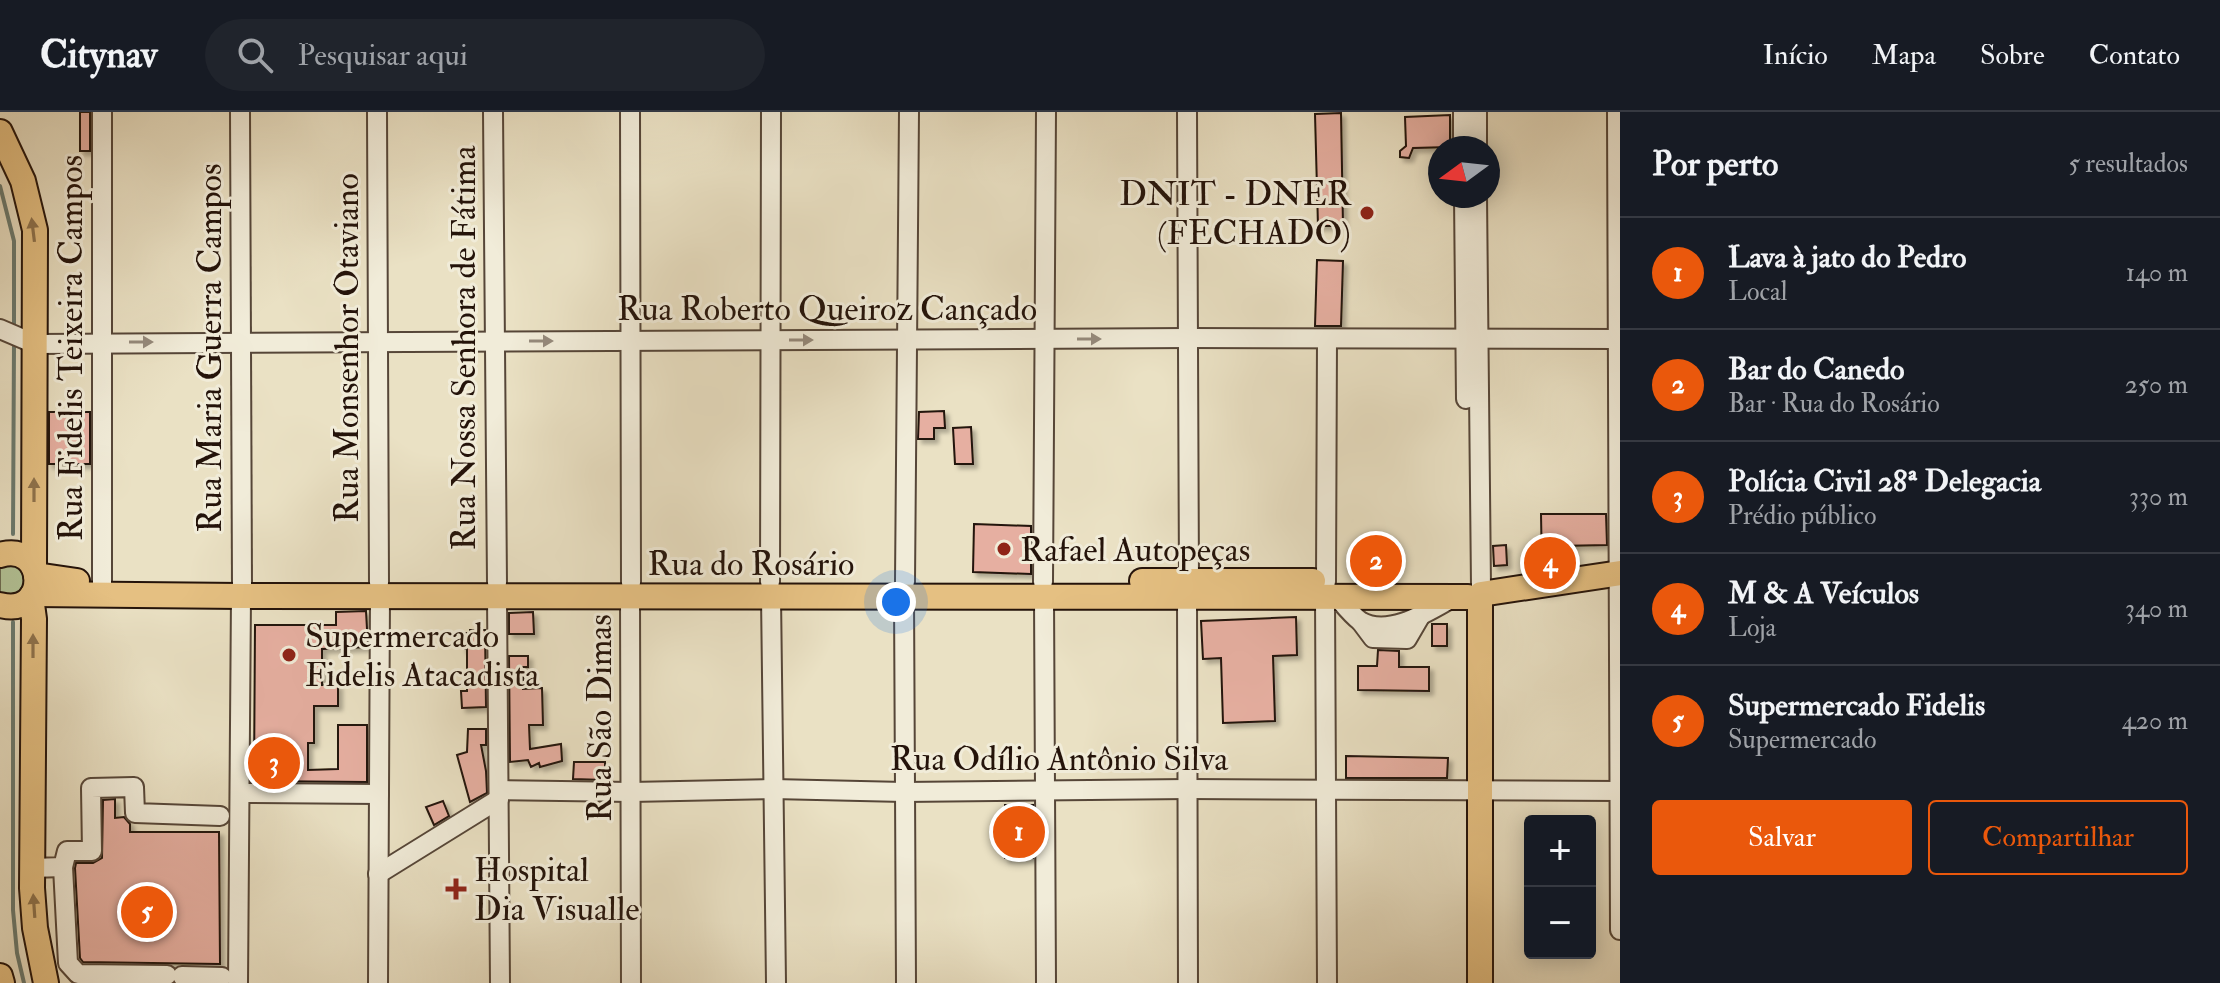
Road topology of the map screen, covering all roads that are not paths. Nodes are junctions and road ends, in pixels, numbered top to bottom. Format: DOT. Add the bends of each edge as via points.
graph roads {
  1 [pos="102,112"];
  2 [pos="240,112"];
  3 [pos="377,112"];
  4 [pos="493,112"];
  5 [pos="630,112"];
  6 [pos="771,112"];
  7 [pos="909,112"];
  8 [pos="1046,112"];
  9 [pos="1187,112"];
  10 [pos="1463,112"];
  11 [pos="1477,112"];
  12 [pos="1617,112"];
  13 [pos="0,132"];
  14 [pos="1463,136"];
  15 [pos="1477,136"];
  16 [pos="1465,208"];
  17 [pos="1476,208"];
  18 [pos="16,336"];
  19 [pos="1188,338"];
  20 [pos="1045,339"];
  21 [pos="1471,339"];
  22 [pos="1618,339"];
  23 [pos="770,340"];
  24 [pos="907,340"];
  25 [pos="1327,340"];
  26 [pos="630,341"];
  27 [pos="102,342"];
  28 [pos="378,342"];
  29 [pos="495,342"];
  30 [pos="241,343"];
  31 [pos="0,555"];
  32 [pos="1618,573"];
  33 [pos="102,583"];
  34 [pos="33,584"];
  35 [pos="242,590"];
  36 [pos="380,590"];
  37 [pos="497,590"];
  38 [pos="630,590"];
  39 [pos="771,590"];
  40 [pos="904,590"];
  41 [pos="1044,590"];
  42 [pos="1188,590"];
  43 [pos="1475,591"];
  44 [pos="1329,593"];
  45 [pos="0,605"];
  46 [pos="773,789"];
  47 [pos="1188,789"];
  48 [pos="1326,789"];
  49 [pos="1045,791"];
  50 [pos="1474,791"];
  51 [pos="1620,791"];
  52 [pos="631,792"];
  53 [pos="904,792"];
  54 [pos="240,793"];
  55 [pos="379,794"];
  56 [pos="499,794"];
  57 [pos="220,816"];
  58 [pos="63,867"];
  59 [pos="32,868"];
  60 [pos="378,874"];
  61 [pos="1474,898"];
  62 [pos="1620,930"];
  63 [pos="166,977"];
  64 [pos="47,978"];
  65 [pos="203,980"];
  66 [pos="230,980"];
  67 [pos="378,983"];
  68 [pos="500,983"];
  69 [pos="631,983"];
  70 [pos="776,983"];
  71 [pos="906,983"];
  72 [pos="1046,983"];
  73 [pos="1188,983"];
  74 [pos="1327,983"];
  75 [pos="1466,983"];
  76 [pos="1480,983"];
  1 -- 27 [label="street, Rua Fidelis Teixeira Campos"];
  2 -- 30 [label="street, Rua Maria Guerra Campos"];
  3 -- 28 [label="street, Rua Monsenhor Otaviano"];
  4 -- 29 [label="street, Rua Nossa Senhora de Fátima"];
  5 -- 26 [label="street, Rua São Dimas"];
  6 -- 23 [label="street"];
  7 -- 24 [label="street"];
  8 -- 20 [label="street"];
  9 -- 19 [label="street"];
  10 -- 14 [label="street"];
  11 -- 15 [label="street"];
  12 -- 22 [label="street"];
  18 -- 13 [label="main road, one-way" via="35,230 23,181"];
  16 -- 21 [label="street"];
  17 -- 21 [label="street"];
  18 -- 27 [label="street, Rua Roberto Queiroz Cançado"];
  34 -- 18 [label="main road, one-way"];
  20 -- 19 [label="street, Rua Roberto Queiroz Cançado, one-way"];
  19 -- 25 [label="street, Rua Roberto Queiroz Cançado"];
  19 -- 42 [label="street"];
  20 -- 24 [label="street, Rua Roberto Queiroz Cançado"];
  20 -- 41 [label="street"];
  21 -- 22 [label="street, Rua Roberto Queiroz Cançado"];
  21 -- 25 [label="street, Rua Roberto Queiroz Cançado"];
  21 -- 43 [label="street"];
  22 -- 32 [label="street"];
  23 -- 24 [label="street, Rua Roberto Queiroz Cançado, one-way"];
  23 -- 26 [label="street, Rua Roberto Queiroz Cançado"];
  23 -- 39 [label="street"];
  24 -- 40 [label="street"];
  25 -- 44 [label="street"];
  29 -- 26 [label="street, Rua Roberto Queiroz Cançado, one-way"];
  26 -- 38 [label="street, Rua São Dimas"];
  27 -- 30 [label="street, Rua Roberto Queiroz Cançado, one-way"];
  27 -- 33 [label="street, Rua Fidelis Teixeira Campos"];
  28 -- 29 [label="street, Rua Roberto Queiroz Cançado"];
  28 -- 30 [label="street, Rua Roberto Queiroz Cançado"];
  28 -- 36 [label="street, Rua Monsenhor Otaviano"];
  29 -- 37 [label="street, Rua Nossa Senhora de Fátima"];
  30 -- 35 [label="street, Rua Maria Guerra Campos"];
  31 -- 34 [label="main road" via="22,556"];
  32 -- 43 [label="main road, Rua do Rosário"];
  32 -- 51 [label="street"];
  33 -- 34 [label="main road, Rua do Rosário"];
  33 -- 35 [label="main road, Rua do Rosário"];
  34 -- 35 [label="main road, Rua do Rosário"];
  34 -- 45 [label="main road" via="17,606"];
  59 -- 34 [label="main road, one-way"];
  35 -- 36 [label="main road, Rua do Rosário"];
  35 -- 54 [label="street, Rua Maria Guerra Campos"];
  36 -- 37 [label="main road, Rua do Rosário"];
  36 -- 55 [label="street, Rua Monsenhor Otaviano"];
  37 -- 38 [label="main road, Rua do Rosário"];
  37 -- 56 [label="street, Rua Nossa Senhora de Fátima"];
  38 -- 39 [label="main road, Rua do Rosário"];
  38 -- 52 [label="street, Rua São Dimas"];
  39 -- 40 [label="main road, Rua do Rosário"];
  39 -- 46 [label="street"];
  40 -- 41 [label="main road, Rua do Rosário"];
  40 -- 53 [label="street"];
  41 -- 42 [label="main road, Rua do Rosário"];
  41 -- 49 [label="street"];
  42 -- 44 [label="main road, Rua do Rosário"];
  42 -- 47 [label="street"];
  43 -- 44 [label="main road, Rua do Rosário"];
  43 -- 44 [label="street" via="1404,624 1382,625 1361,622"];
  43 -- 50 [label="main road"];
  44 -- 48 [label="street"];
  46 -- 52 [label="street, Rua Odílio Antônio Silva"];
  46 -- 53 [label="street, Rua Odílio Antônio Silva"];
  46 -- 70 [label="street"];
  47 -- 48 [label="street, Rua Odílio Antônio Silva"];
  47 -- 49 [label="street, Rua Odílio Antônio Silva"];
  47 -- 73 [label="street"];
  48 -- 50 [label="street, Rua Odílio Antônio Silva"];
  48 -- 74 [label="street"];
  49 -- 53 [label="street, Rua Odílio Antônio Silva"];
  49 -- 72 [label="street"];
  50 -- 51 [label="street, Rua Odílio Antônio Silva"];
  50 -- 61 [label="main road"];
  51 -- 62 [label="street"];
  52 -- 56 [label="street, Rua Odílio Antônio Silva"];
  52 -- 69 [label="street, Rua São Dimas"];
  53 -- 71 [label="street"];
  54 -- 55 [label="street"];
  54 -- 66 [label="street, Rua Maria Guerra Campos"];
  55 -- 60 [label="street, Rua Monsenhor Otaviano"];
  56 -- 60 [label="street"];
  56 -- 68 [label="street, Rua Nossa Senhora de Fátima"];
  57 -- 58 [label="street" via="135,813 134,787 91,788 92,851 67,851"];
  58 -- 59 [label="street"];
  58 -- 63 [label="street" via="68,963 78,974"];
  64 -- 59 [label="main road, one-way" via="35,928"];
  60 -- 67 [label="street, Rua Monsenhor Otaviano"];
  61 -- 75 [label="main road"];
  61 -- 76 [label="main road"];
  63 -- 65 [label="street"];
  65 -- 66 [label="street"];
}
